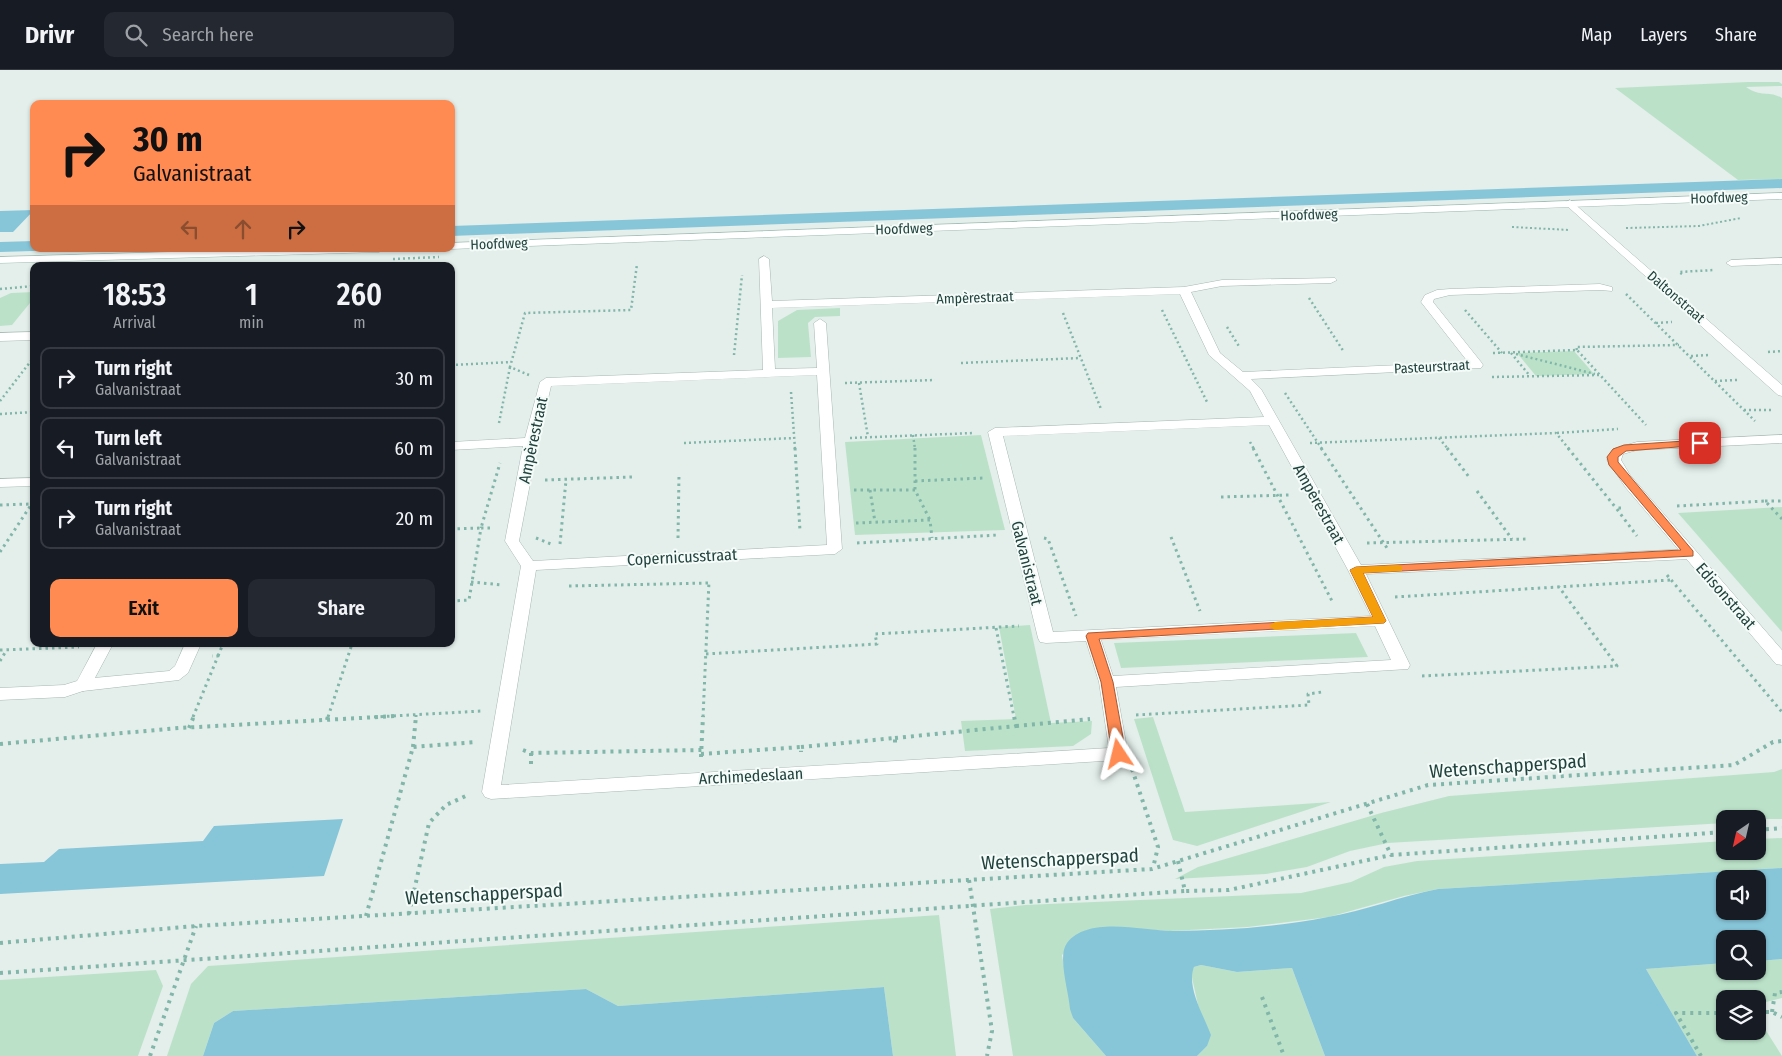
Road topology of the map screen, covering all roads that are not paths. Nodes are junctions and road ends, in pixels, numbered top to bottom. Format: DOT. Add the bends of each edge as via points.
graph roads {
  1 [pos="1782,196"];
  2 [pos="1570,203"];
  3 [pos="1782,204"];
  4 [pos="1579,211"];
  5 [pos="1357,213"];
  6 [pos="455,246"];
  7 [pos="228,252"];
  8 [pos="302,252"];
  9 [pos="764,259"];
  10 [pos="0,260"];
  11 [pos="1782,261"];
  12 [pos="179,262"];
  13 [pos="1731,262"];
  14 [pos="30,267"];
  15 [pos="0,269"];
  16 [pos="1330,280"];
  17 [pos="1614,288"];
  18 [pos="1184,290"];
  19 [pos="766,305"];
  20 [pos="820,323"];
  21 [pos="30,336"];
  22 [pos="0,337"];
  23 [pos="823,371"];
  24 [pos="769,373"];
  25 [pos="1240,376"];
  26 [pos="1782,392"];
  27 [pos="1273,421"];
  28 [pos="1778,439"];
  29 [pos="531,442"];
  30 [pos="455,446"];
  31 [pos="30,482"];
  32 [pos="0,483"];
  33 [pos="1689,554"];
  34 [pos="529,566"];
  35 [pos="1356,570"];
  36 [pos="1380,621"];
  37 [pos="1092,636"];
  38 [pos="102,647"];
  39 [pos="190,651"];
  40 [pos="1782,660"];
  41 [pos="1107,682"];
  42 [pos="83,685"];
  43 [pos="0,694"];
  1 -- 2 [label="street, Hoofdweg"];
  2 -- 4 [label="street, Daltonstraat"];
  2 -- 5 [label="street, Hoofdweg"];
  3 -- 4 [label="street, Hoofdweg"];
  4 -- 5 [label="street, Hoofdweg" via="1463,215"];
  4 -- 26 [label="street, Daltonstraat"];
  5 -- 6 [label="street, Hoofdweg"];
  7 -- 10 [label="street"];
  8 -- 12 [label="street"];
  9 -- 19 [label="street"];
  11 -- 13 [label="street"];
  14 -- 15 [label="street"];
  16 -- 18 [label="street, Ampèrestraat" via="1222,283"];
  17 -- 25 [label="street, Pasteurstraat" via="1450,292 1429,297 1427,302 1477,366"];
  18 -- 19 [label="street, Ampèrestraat"];
  18 -- 25 [label="street, Ampèrestraat" via="1215,355"];
  19 -- 24 [label="street"];
  20 -- 23 [label="street"];
  21 -- 22 [label="street"];
  23 -- 24 [label="street, Ampèrestraat"];
  23 -- 34 [label="street, Copernicusstraat" via="835,549"];
  24 -- 29 [label="street, Ampèrestraat" via="546,382"];
  25 -- 27 [label="street, Ampèrestraat" via="1256,389"];
  27 -- 35 [label="street, Ampèrestraat"];
  27 -- 37 [label="street, Galvanistraat" via="995,432 1046,638"];
  28 -- 33 [label="street, Edisonstraat" via="1637,446 1616,451 1612,463"];
  29 -- 30 [label="street"];
  29 -- 34 [label="street, Ampèrestraat" via="512,541"];
  31 -- 32 [label="street"];
  33 -- 35 [label="street"];
  33 -- 40 [label="street, Edisonstraat"];
  34 -- 41 [label="street, Archimedeslaan" via="491,792 1119,754"];
  35 -- 36 [label="street"];
  36 -- 37 [label="street, Galvanistraat"];
  36 -- 41 [label="street" via="1402,665"];
  37 -- 41 [label="street"];
  38 -- 42 [label="street"];
  39 -- 42 [label="street" via="179,674"];
  42 -- 43 [label="street" via="65,691"];
}
